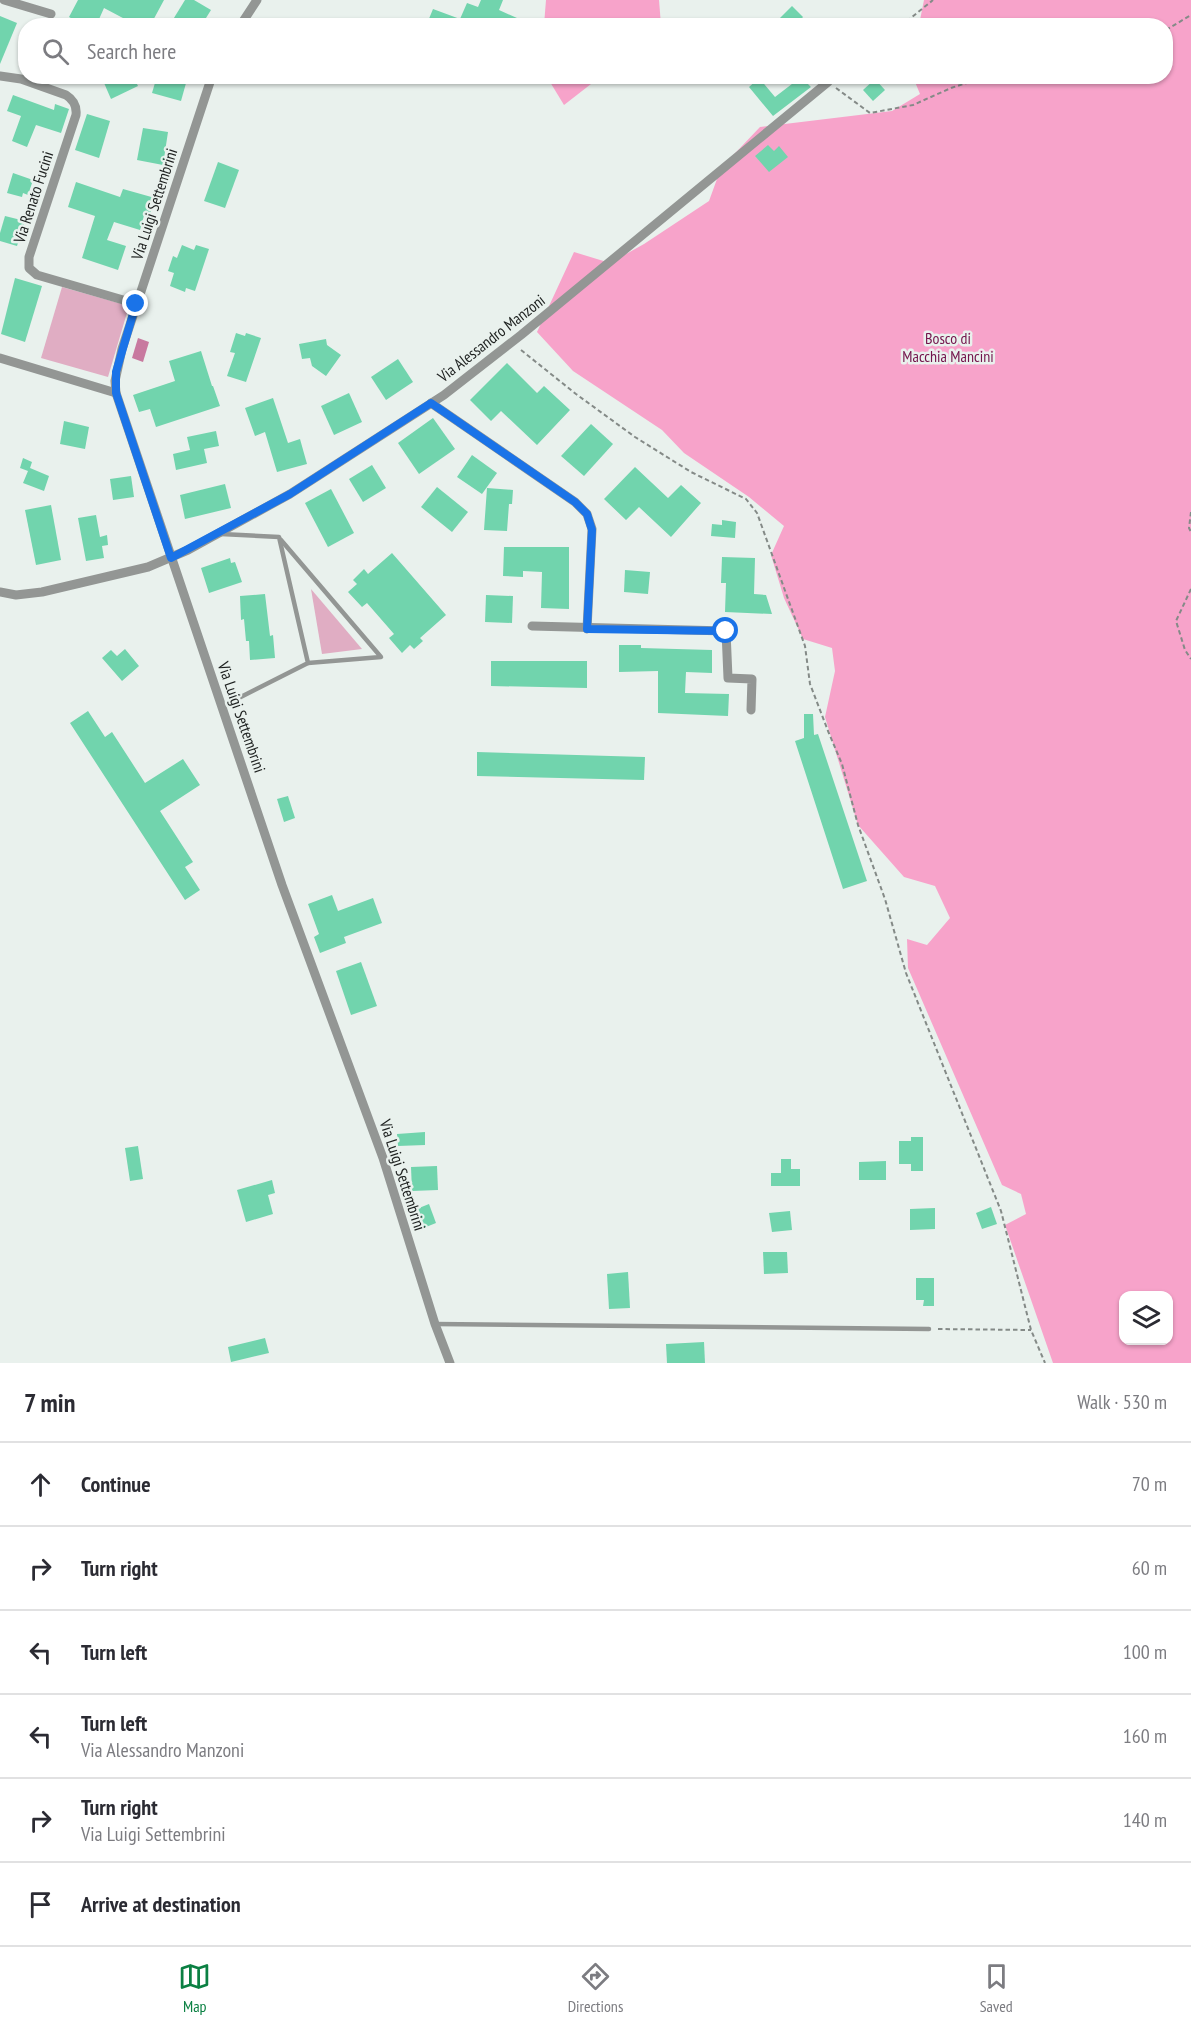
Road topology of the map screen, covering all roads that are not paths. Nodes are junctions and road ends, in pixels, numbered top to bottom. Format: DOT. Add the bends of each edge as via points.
graph roads {
  1 [pos="4,0"];
  2 [pos="257,0"];
  3 [pos="51,14"];
  4 [pos="245,18"];
  5 [pos="0,76"];
  6 [pos="18,79"];
  7 [pos="34,84"];
  8 [pos="209,84"];
  9 [pos="826,84"];
  10 [pos="136,304"];
  11 [pos="0,358"];
  12 [pos="116,393"];
  13 [pos="431,403"];
  14 [pos="218,534"];
  15 [pos="279,537"];
  16 [pos="171,558"];
  17 [pos="0,592"];
  18 [pos="532,626"];
  19 [pos="587,629"];
  20 [pos="308,663"];
  21 [pos="223,706"];
  22 [pos="751,710"];
  23 [pos="435,1324"];
  24 [pos="929,1329"];
  25 [pos="450,1363"];
  1 -- 3 [label="street"];
  2 -- 4 [label="street"];
  5 -- 6 [label="street, Via Renato Fucini"];
  7 -- 10 [label="street, Via Renato Fucini" via="72,99 76,115 28,268 37,275"];
  8 -- 10 [label="street, Via Luigi Settembrini"];
  9 -- 13 [label="street, Via Alessandro Manzoni" via="512,342"];
  10 -- 12 [label="street, Via Luigi Settembrini" via="116,372"];
  11 -- 12 [label="street"];
  12 -- 16 [label="street, Via Luigi Settembrini"];
  13 -- 14 [label="street, Via Alessandro Manzoni" via="290,494"];
  13 -- 19 [label="street" via="587,514 592,530"];
  14 -- 15 [label="lane"];
  14 -- 16 [label="street, Via Alessandro Manzoni"];
  15 -- 20 [label="lane"];
  15 -- 20 [label="lane" via="381,657"];
  16 -- 17 [label="street, Via Alessandro Manzoni" via="142,569 42,592 16,596"];
  16 -- 21 [label="street, Via Luigi Settembrini"];
  18 -- 19 [label="street"];
  19 -- 22 [label="street" via="726,631 728,678 752,679"];
  20 -- 21 [label="lane"];
  21 -- 23 [label="street, Via Luigi Settembrini" via="282,885 383,1158"];
  23 -- 24 [label="lane"];
  23 -- 25 [label="street, Via Luigi Settembrini"];
}
